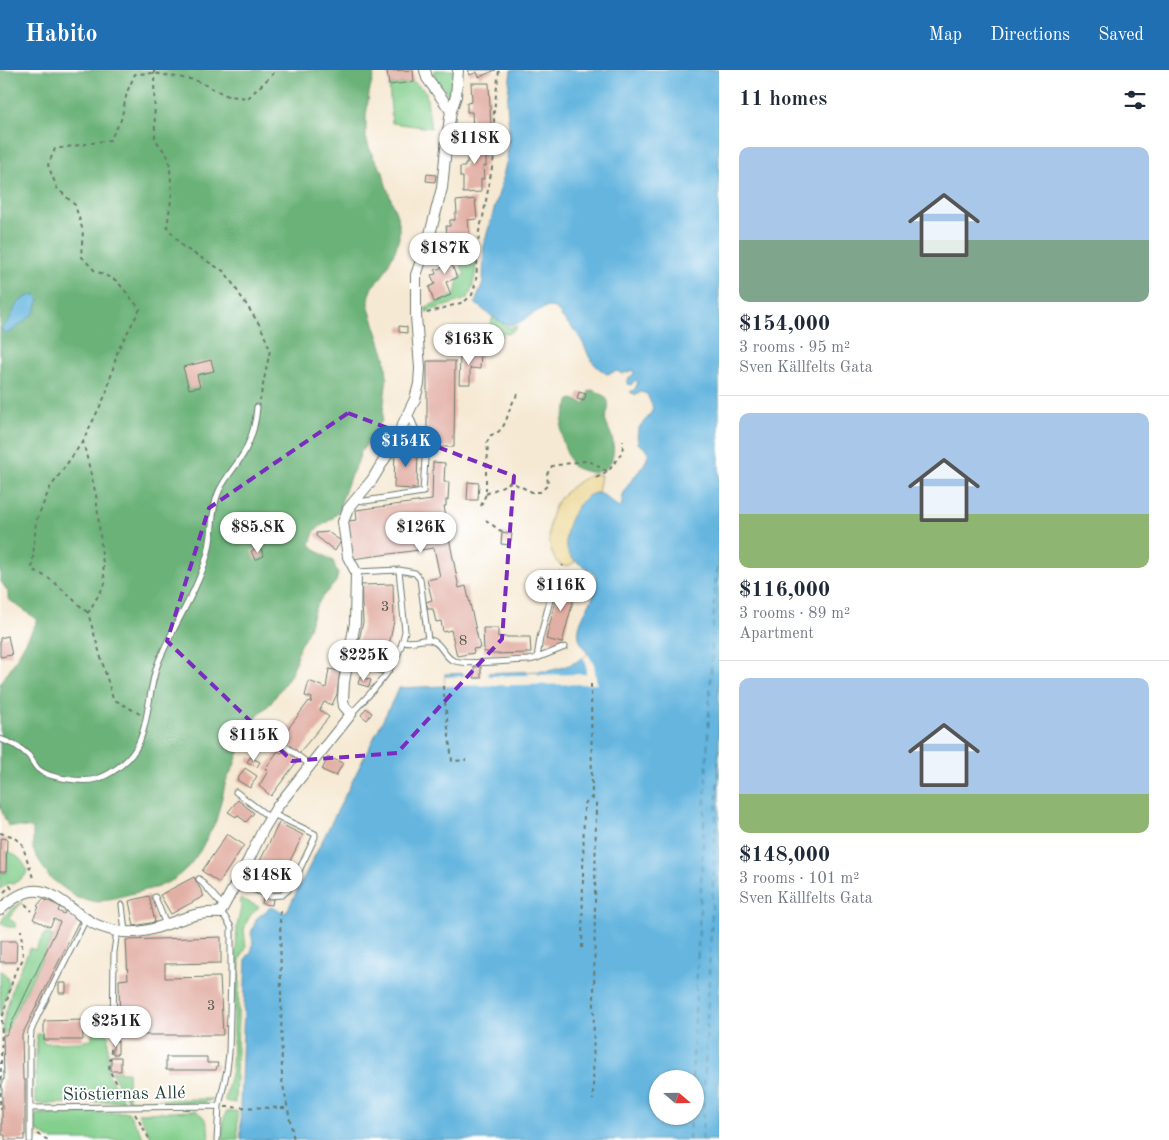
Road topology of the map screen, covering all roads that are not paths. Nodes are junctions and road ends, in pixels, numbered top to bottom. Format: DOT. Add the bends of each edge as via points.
graph roads {
  1 [pos="425,70"];
  2 [pos="458,70"];
  3 [pos="451,111"];
  4 [pos="256,407"];
  5 [pos="409,414"];
  6 [pos="356,500"];
  7 [pos="399,570"];
  8 [pos="356,572"];
  9 [pos="553,589"];
  10 [pos="428,639"];
  11 [pos="403,641"];
  12 [pos="565,647"];
  13 [pos="537,658"];
  14 [pos="351,714"];
  15 [pos="0,739"];
  16 [pos="280,742"];
  17 [pos="310,765"];
  18 [pos="236,792"];
  19 [pos="271,816"];
  20 [pos="199,879"];
  21 [pos="237,881"];
  22 [pos="155,897"];
  23 [pos="122,905"];
  24 [pos="0,910"];
  25 [pos="222,910"];
  26 [pos="86,919"];
  27 [pos="166,926"];
  28 [pos="121,932"];
  29 [pos="113,1034"];
  30 [pos="219,1106"];
  31 [pos="30,1108"];
  32 [pos="30,1140"];
  33 [pos="217,1140"];
  1 -- 3 [label="street" via="427,78"];
  2 -- 3 [label="street"];
  3 -- 5 [label="street" via="442,188 416,275 420,368 416,399"];
  4 -- 15 [label="lane" via="245,451 216,498 208,554 163,651 135,751 114,770 95,779 76,779 52,776 38,770 22,750"];
  5 -- 6 [label="street" via="372,480"];
  5 -- 6 [label="lane" via="424,449 423,492"];
  6 -- 8 [label="street" via="343,522 348,557"];
  7 -- 8 [label="lane"];
  7 -- 10 [label="lane" via="415,572 420,579"];
  7 -- 11 [label="lane" via="405,631"];
  8 -- 14 [label="street" via="356,623 343,699"];
  9 -- 13 [label="lane"];
  10 -- 11 [label="lane" via="411,643"];
  10 -- 13 [label="lane" via="459,662"];
  11 -- 14 [label="lane" via="386,676"];
  12 -- 13 [label="lane"];
  14 -- 17 [label="street"];
  16 -- 17 [label="lane"];
  17 -- 19 [label="street"];
  18 -- 19 [label="lane"];
  19 -- 21 [label="street"];
  19 -- 21 [label="lane" via="315,834 296,877 286,892 275,896"];
  20 -- 25 [label="lane"];
  21 -- 25 [label="street"];
  22 -- 27 [label="lane"];
  23 -- 28 [label="lane"];
  24 -- 26 [label="street" via="18,895 37,890 55,896"];
  25 -- 27 [label="street" via="191,916"];
  25 -- 30 [label="lane" via="231,927 231,973 229,1053"];
  26 -- 28 [label="street"];
  26 -- 31 [label="lane" via="31,1031"];
  27 -- 28 [label="street" via="140,933"];
  28 -- 29 [label="lane" via="114,952"];
  30 -- 31 [label="lane, Siöstiernas Allé"];
  30 -- 33 [label="lane"];
  31 -- 32 [label="lane"];
}
